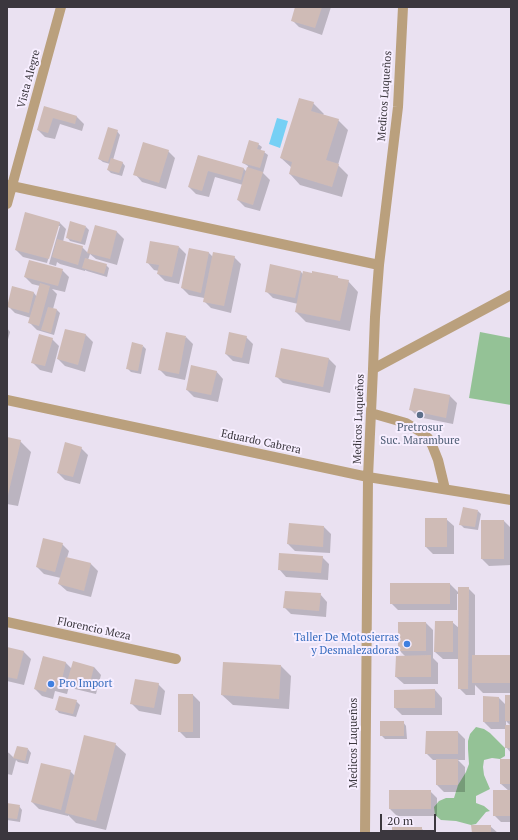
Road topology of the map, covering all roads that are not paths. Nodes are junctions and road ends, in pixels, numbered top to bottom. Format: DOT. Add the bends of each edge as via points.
graph roads {
  1 [pos="60,7"];
  2 [pos="403,7"];
  3 [pos="9,186"];
  4 [pos="7,204"];
  5 [pos="380,265"];
  6 [pos="511,295"];
  7 [pos="373,369"];
  8 [pos="7,400"];
  9 [pos="371,413"];
  10 [pos="368,477"];
  11 [pos="446,490"];
  12 [pos="511,500"];
  13 [pos="7,622"];
  14 [pos="176,659"];
  15 [pos="365,833"];
  1 -- 3 [label="street, Vista Alegre"];
  2 -- 5 [label="street, Medicos Luqueños" via="398,107"];
  3 -- 4 [label="street, Vista Alegre"];
  3 -- 5 [label="street"];
  5 -- 7 [label="street, Medicos Luqueños"];
  6 -- 7 [label="street"];
  7 -- 9 [label="street, Medicos Luqueños"];
  8 -- 10 [label="street, Eduardo Cabrera"];
  9 -- 10 [label="street, Medicos Luqueños"];
  9 -- 11 [label="street" via="406,423 428,438 438,460"];
  10 -- 11 [label="street, Eduardo Cabrera"];
  10 -- 15 [label="street, Medicos Luqueños"];
  11 -- 12 [label="street, Eduardo Cabrera"];
  13 -- 14 [label="street, Florencio Meza"];
}
